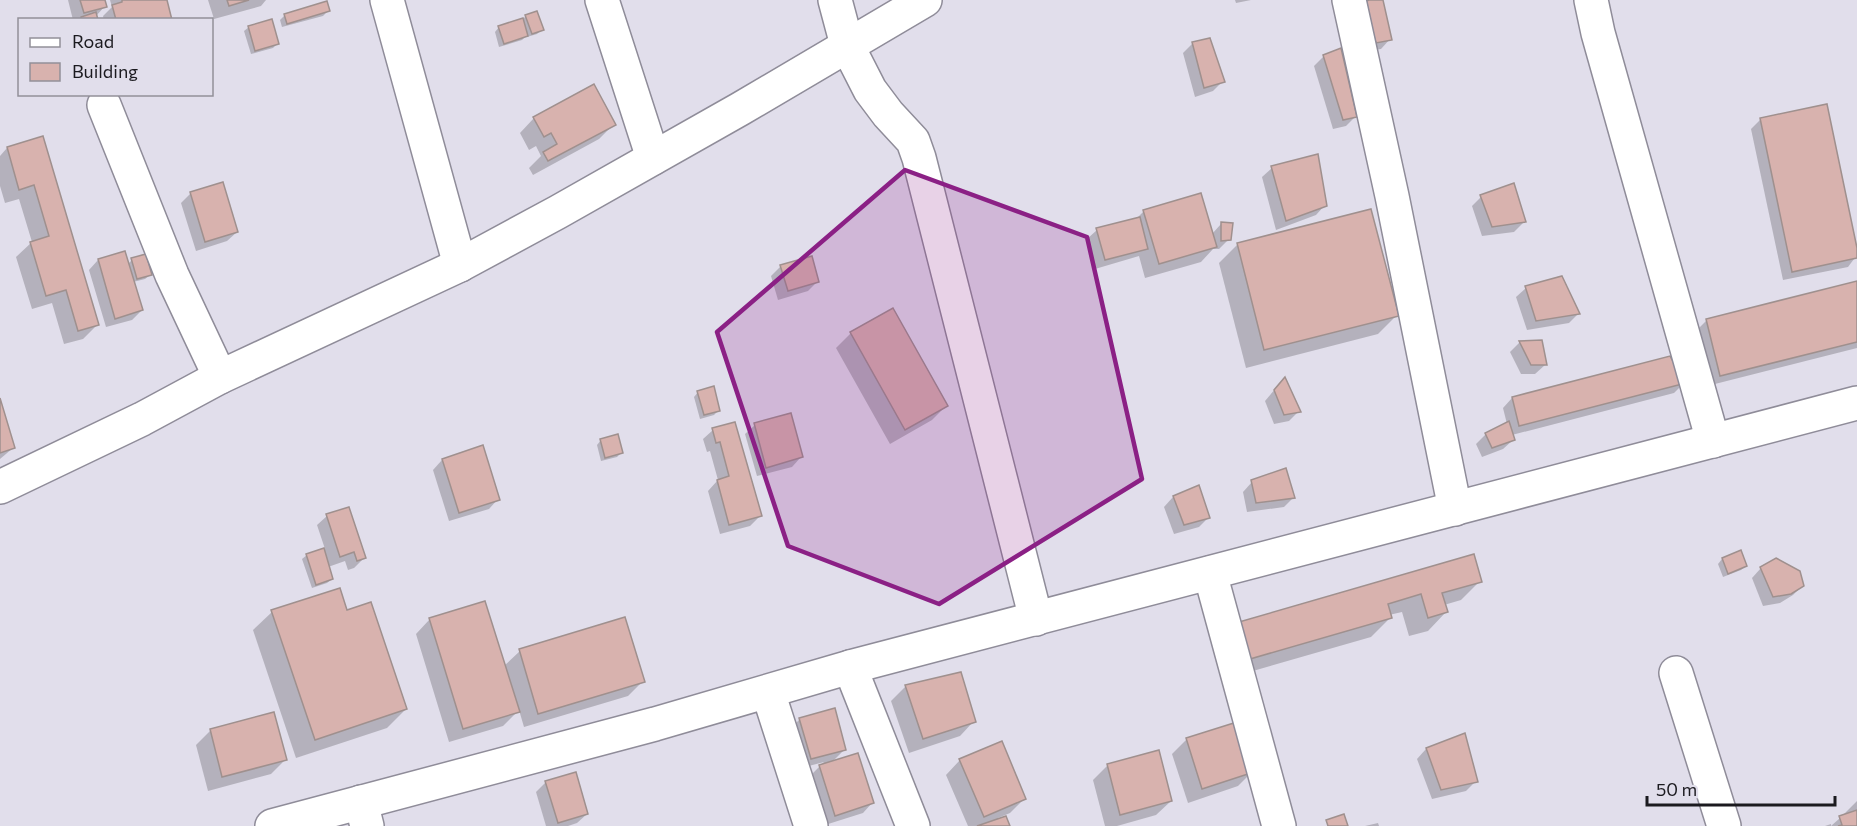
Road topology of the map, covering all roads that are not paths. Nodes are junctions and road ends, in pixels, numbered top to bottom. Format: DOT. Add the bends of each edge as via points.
graph roads {
  1 [pos="387,0"];
  2 [pos="602,0"];
  3 [pos="835,0"];
  4 [pos="926,0"];
  5 [pos="1349,0"];
  6 [pos="1591,0"];
  7 [pos="847,45"];
  8 [pos="104,105"];
  9 [pos="653,158"];
  10 [pos="460,265"];
  11 [pos="220,377"];
  12 [pos="1857,404"];
  13 [pos="1713,441"];
  14 [pos="0,487"];
  15 [pos="1455,509"];
  16 [pos="1210,573"];
  17 [pos="1036,619"];
  18 [pos="850,667"];
  19 [pos="1676,673"];
  20 [pos="768,692"];
  21 [pos="364,814"];
  22 [pos="272,826"];
  23 [pos="812,826"];
  24 [pos="913,826"];
  25 [pos="1279,826"];
  26 [pos="1724,826"];
  1 -- 10 [label="street"];
  2 -- 9 [label="street"];
  3 -- 7 [label="street"];
  4 -- 7 [label="street"];
  5 -- 15 [label="street"];
  6 -- 13 [label="street"];
  7 -- 9 [label="street"];
  7 -- 17 [label="street" via="875,97 913,141"];
  8 -- 11 [label="street" via="172,275"];
  9 -- 10 [label="street"];
  10 -- 11 [label="street"];
  11 -- 14 [label="street"];
  12 -- 13 [label="street"];
  13 -- 15 [label="street"];
  15 -- 16 [label="street"];
  16 -- 17 [label="street"];
  16 -- 25 [label="street"];
  17 -- 18 [label="street"];
  18 -- 20 [label="street"];
  18 -- 24 [label="street"];
  19 -- 26 [label="street"];
  20 -- 21 [label="street"];
  20 -- 23 [label="street"];
  21 -- 22 [label="street"];
}
